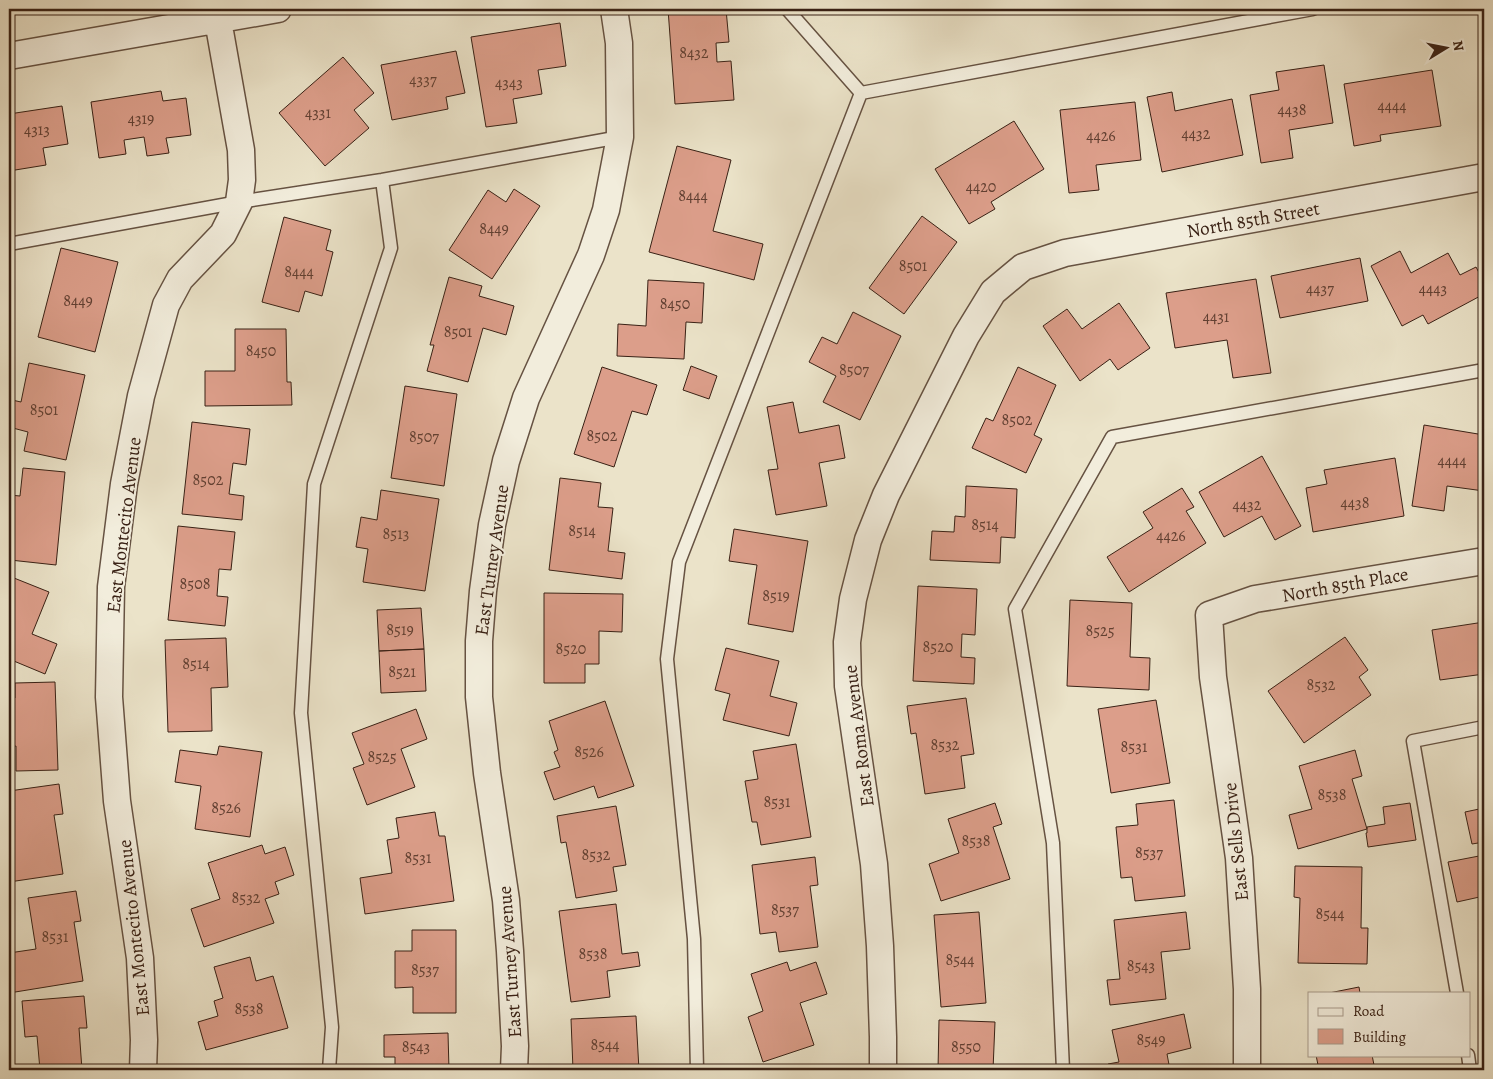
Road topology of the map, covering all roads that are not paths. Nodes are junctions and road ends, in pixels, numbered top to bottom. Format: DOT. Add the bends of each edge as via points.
graph roads {
  1 [pos="278,9"];
  2 [pos="614,9"];
  3 [pos="787,9"];
  4 [pos="1314,9"];
  5 [pos="217,14"];
  6 [pos="9,56"];
  7 [pos="861,93"];
  8 [pos="620,137"];
  9 [pos="1484,178"];
  10 [pos="382,180"];
  11 [pos="239,202"];
  12 [pos="9,244"];
  13 [pos="1023,267"];
  14 [pos="1484,370"];
  15 [pos="1484,561"];
  16 [pos="1208,615"];
  17 [pos="1484,727"];
  18 [pos="1457,992"];
  19 [pos="1468,1056"];
  20 [pos="143,1070"];
  21 [pos="329,1070"];
  22 [pos="514,1070"];
  23 [pos="698,1070"];
  24 [pos="883,1070"];
  25 [pos="1063,1070"];
  26 [pos="1247,1070"];
  27 [pos="1470,1070"];
  1 -- 5 [label="street"];
  2 -- 8 [label="street, East Turney Avenue" via="620,43"];
  3 -- 7 [label="lane"];
  4 -- 7 [label="lane"];
  5 -- 6 [label="street"];
  5 -- 11 [label="street, East Montecito Avenue" via="241,150"];
  7 -- 23 [label="lane" via="678,562 667,659 694,939"];
  8 -- 10 [label="lane"];
  8 -- 22 [label="street, East Turney Avenue" via="606,210 591,255 526,398 506,461 482,591 479,697 506,900"];
  9 -- 13 [label="street, North 85th Street" via="1064,254"];
  10 -- 11 [label="lane"];
  10 -- 21 [label="lane" via="391,248 313,493 301,714 332,1027"];
  11 -- 12 [label="lane"];
  11 -- 20 [label="street, East Montecito Avenue" via="223,234 180,279 166,305 141,396 124,484 111,586 109,697 117,801 140,958"];
  13 -- 24 [label="street, East Roma Avenue" via="994,292 966,336 886,495 868,540 852,599 848,686 874,864 881,965"];
  14 -- 25 [label="lane" via="1112,437 1015,609 1053,842"];
  15 -- 16 [label="street, North 85th Place" via="1255,599"];
  16 -- 26 [label="street, East Sells Drive" via="1213,678 1239,858 1247,989"];
  17 -- 18 [label="lane" via="1413,741"];
  19 -- 27 [label="lane"];
}
